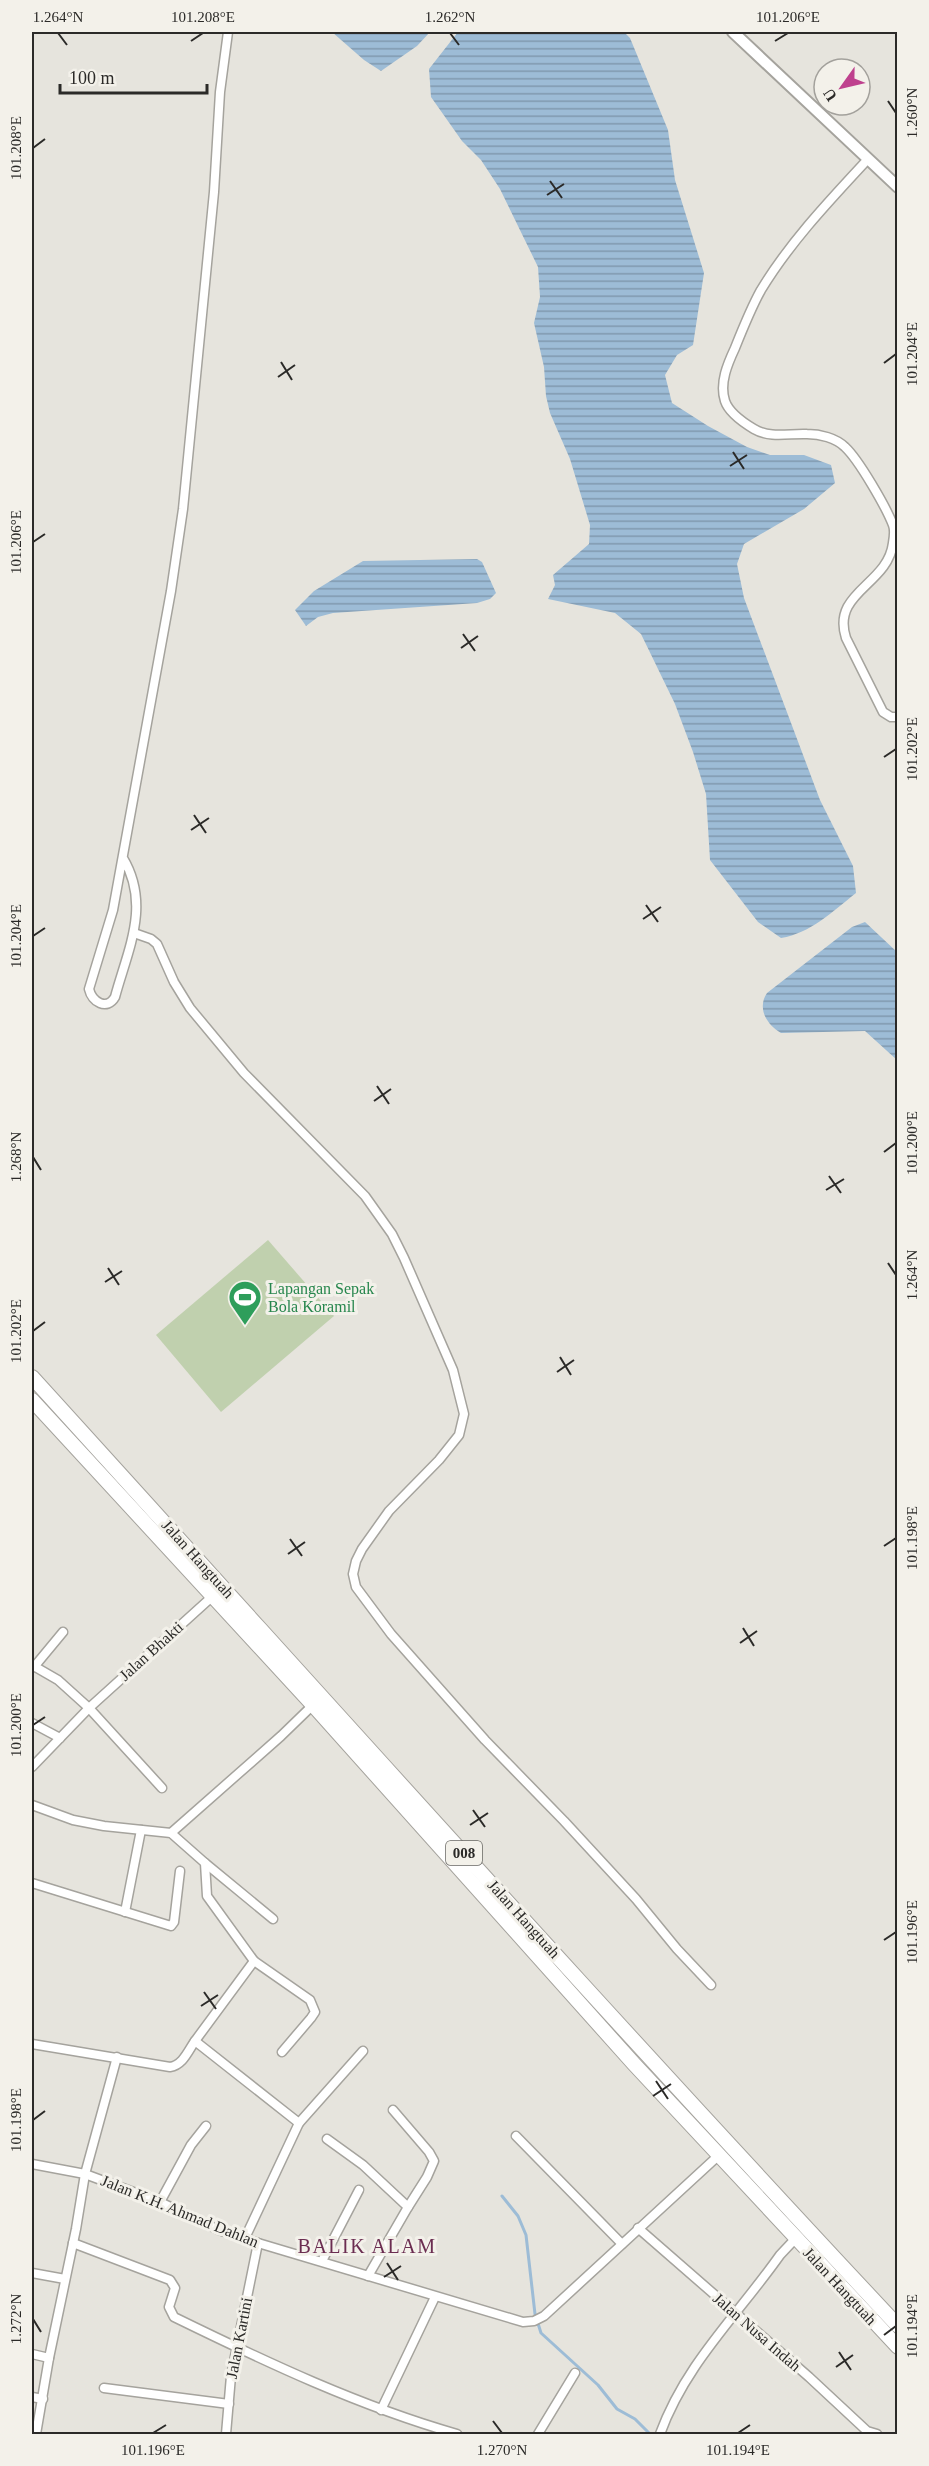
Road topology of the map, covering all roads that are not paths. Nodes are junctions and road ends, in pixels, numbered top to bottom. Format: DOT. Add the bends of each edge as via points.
graph roads {
  1 [pos="228,32"];
  2 [pos="733,32"];
  3 [pos="868,159"];
  4 [pos="897,187"];
  5 [pos="897,717"];
  6 [pos="123,858"];
  7 [pos="134,933"];
  8 [pos="32,1377"];
  9 [pos="32,1400"];
  10 [pos="140,1494"];
  11 [pos="130,1506"];
  12 [pos="213,1595"];
  13 [pos="63,1632"];
  14 [pos="33,1666"];
  15 [pos="313,1705"];
  16 [pos="89,1708"];
  17 [pos="32,1723"];
  18 [pos="60,1738"];
  19 [pos="32,1767"];
  20 [pos="162,1788"];
  21 [pos="32,1805"];
  22 [pos="141,1830"];
  23 [pos="171,1833"];
  24 [pos="205,1863"];
  25 [pos="180,1871"];
  26 [pos="32,1883"];
  27 [pos="125,1912"];
  28 [pos="273,1919"];
  29 [pos="254,1961"];
  30 [pos="711,1985"];
  31 [pos="195,2041"];
  32 [pos="32,2044"];
  33 [pos="363,2051"];
  34 [pos="282,2052"];
  35 [pos="117,2057"];
  36 [pos="668,2078"];
  37 [pos="657,2089"];
  38 [pos="393,2110"];
  39 [pos="299,2122"];
  40 [pos="206,2126"];
  41 [pos="516,2136"];
  42 [pos="327,2139"];
  43 [pos="718,2156"];
  44 [pos="32,2164"];
  45 [pos="85,2174"];
  46 [pos="359,2190"];
  47 [pos="160,2202"];
  48 [pos="408,2207"];
  49 [pos="638,2228"];
  50 [pos="245,2238"];
  51 [pos="796,2238"];
  52 [pos="73,2243"];
  53 [pos="258,2243"];
  54 [pos="622,2244"];
  55 [pos="322,2261"];
  56 [pos="32,2273"];
  57 [pos="368,2276"];
  58 [pos="64,2279"];
  59 [pos="435,2297"];
  60 [pos="736,2313"];
  61 [pos="897,2326"];
  62 [pos="897,2347"];
  63 [pos="237,2348"];
  64 [pos="32,2354"];
  65 [pos="49,2358"];
  66 [pos="575,2373"];
  67 [pos="104,2388"];
  68 [pos="32,2397"];
  69 [pos="43,2399"];
  70 [pos="229,2404"];
  71 [pos="381,2410"];
  72 [pos="867,2433"];
  73 [pos="36,2434"];
  74 [pos="226,2434"];
  75 [pos="457,2434"];
  76 [pos="538,2434"];
  77 [pos="660,2434"];
  78 [pos="877,2434"];
  1 -- 6 [label="street" via="181,524"];
  2 -- 3 [label="street"];
  3 -- 4 [label="street"];
  3 -- 5 [label="street" via="798,239 762,290 731,357 724,384 725,401 737,417 756,431 784,436 827,436 845,447 879,497 894,528 893,545 887,563 844,611 842,627 883,712"];
  6 -- 7 [label="street" via="138,898"];
  6 -- 7 [label="street" via="113,910 89,989 99,1003 112,1002 115,997"];
  7 -- 30 [label="street" via="157,944 174,982 197,1016 244,1073 379,1215 404,1258 453,1370 464,1414 459,1435 389,1511 362,1549 353,1574 356,1587 391,1634 454,1705"];
  8 -- 10 [label="highway, Jalan Hangtuah / 008"];
  9 -- 11 [label="highway, Jalan Hangtuah / 008"];
  10 -- 11 [label="highway"];
  10 -- 36 [label="highway, Jalan Hangtuah / 008"];
  11 -- 12 [label="highway, Jalan Hangtuah / 008"];
  12 -- 15 [label="highway, Jalan Hangtuah / 008"];
  12 -- 16 [label="street, Jalan Bhakti"];
  13 -- 14 [label="street"];
  14 -- 16 [label="street" via="58,1680"];
  15 -- 23 [label="street"];
  15 -- 37 [label="highway, Jalan Hangtuah / 008"];
  16 -- 18 [label="street, Jalan Bhakti"];
  16 -- 20 [label="street"];
  17 -- 18 [label="street"];
  18 -- 19 [label="street, Jalan Bhakti"];
  21 -- 22 [label="street" via="73,1820"];
  22 -- 23 [label="street"];
  22 -- 27 [label="street"];
  23 -- 24 [label="street"];
  24 -- 28 [label="street"];
  24 -- 29 [label="street" via="207,1896"];
  25 -- 27 [label="street" via="173,1924"];
  26 -- 27 [label="street"];
  29 -- 31 [label="street"];
  29 -- 34 [label="street" via="314,2005 311,2018"];
  31 -- 35 [label="street" via="183,2061 173,2067"];
  31 -- 39 [label="street"];
  32 -- 35 [label="street"];
  33 -- 39 [label="street"];
  35 -- 45 [label="street"];
  36 -- 37 [label="highway"];
  36 -- 61 [label="highway, Jalan Hangtuah / 008"];
  37 -- 43 [label="highway, Jalan Hangtuah / 008"];
  38 -- 48 [label="street" via="434,2161"];
  39 -- 50 [label="street"];
  40 -- 47 [label="street"];
  41 -- 54 [label="street"];
  42 -- 48 [label="street" via="363,2164"];
  43 -- 49 [label="street"];
  43 -- 51 [label="highway, Jalan Hangtuah / 008"];
  44 -- 45 [label="street, Jalan K.H. Ahmad Dahlan"];
  45 -- 47 [label="street, Jalan K.H. Ahmad Dahlan"];
  45 -- 52 [label="street"];
  46 -- 55 [label="street"];
  47 -- 50 [label="street, Jalan K.H. Ahmad Dahlan"];
  48 -- 57 [label="street"];
  49 -- 54 [label="street"];
  49 -- 60 [label="street, Jalan Nusa Indah"];
  50 -- 53 [label="street, Jalan K.H. Ahmad Dahlan"];
  51 -- 60 [label="street"];
  51 -- 62 [label="highway, Jalan Hangtuah / 008"];
  52 -- 58 [label="street"];
  52 -- 63 [label="street" via="170,2280 175,2288 169,2307 174,2317"];
  53 -- 55 [label="street, Jalan K.H. Ahmad Dahlan"];
  53 -- 63 [label="street, Jalan Kartini"];
  54 -- 59 [label="street, Jalan K.H. Ahmad Dahlan" via="534,2321 524,2322"];
  55 -- 57 [label="street, Jalan K.H. Ahmad Dahlan"];
  56 -- 58 [label="street"];
  57 -- 59 [label="street, Jalan K.H. Ahmad Dahlan"];
  58 -- 65 [label="street"];
  59 -- 71 [label="street"];
  60 -- 72 [label="street, Jalan Nusa Indah"];
  60 -- 77 [label="street" via="688,2374 670,2405"];
  63 -- 70 [label="street, Jalan Kartini"];
  63 -- 71 [label="street"];
  64 -- 65 [label="street"];
  65 -- 69 [label="street"];
  66 -- 76 [label="street"];
  67 -- 70 [label="street"];
  68 -- 69 [label="street"];
  69 -- 73 [label="street"];
  70 -- 74 [label="street, Jalan Kartini"];
  71 -- 75 [label="street"];
  72 -- 78 [label="street, Jalan Nusa Indah"];
}
